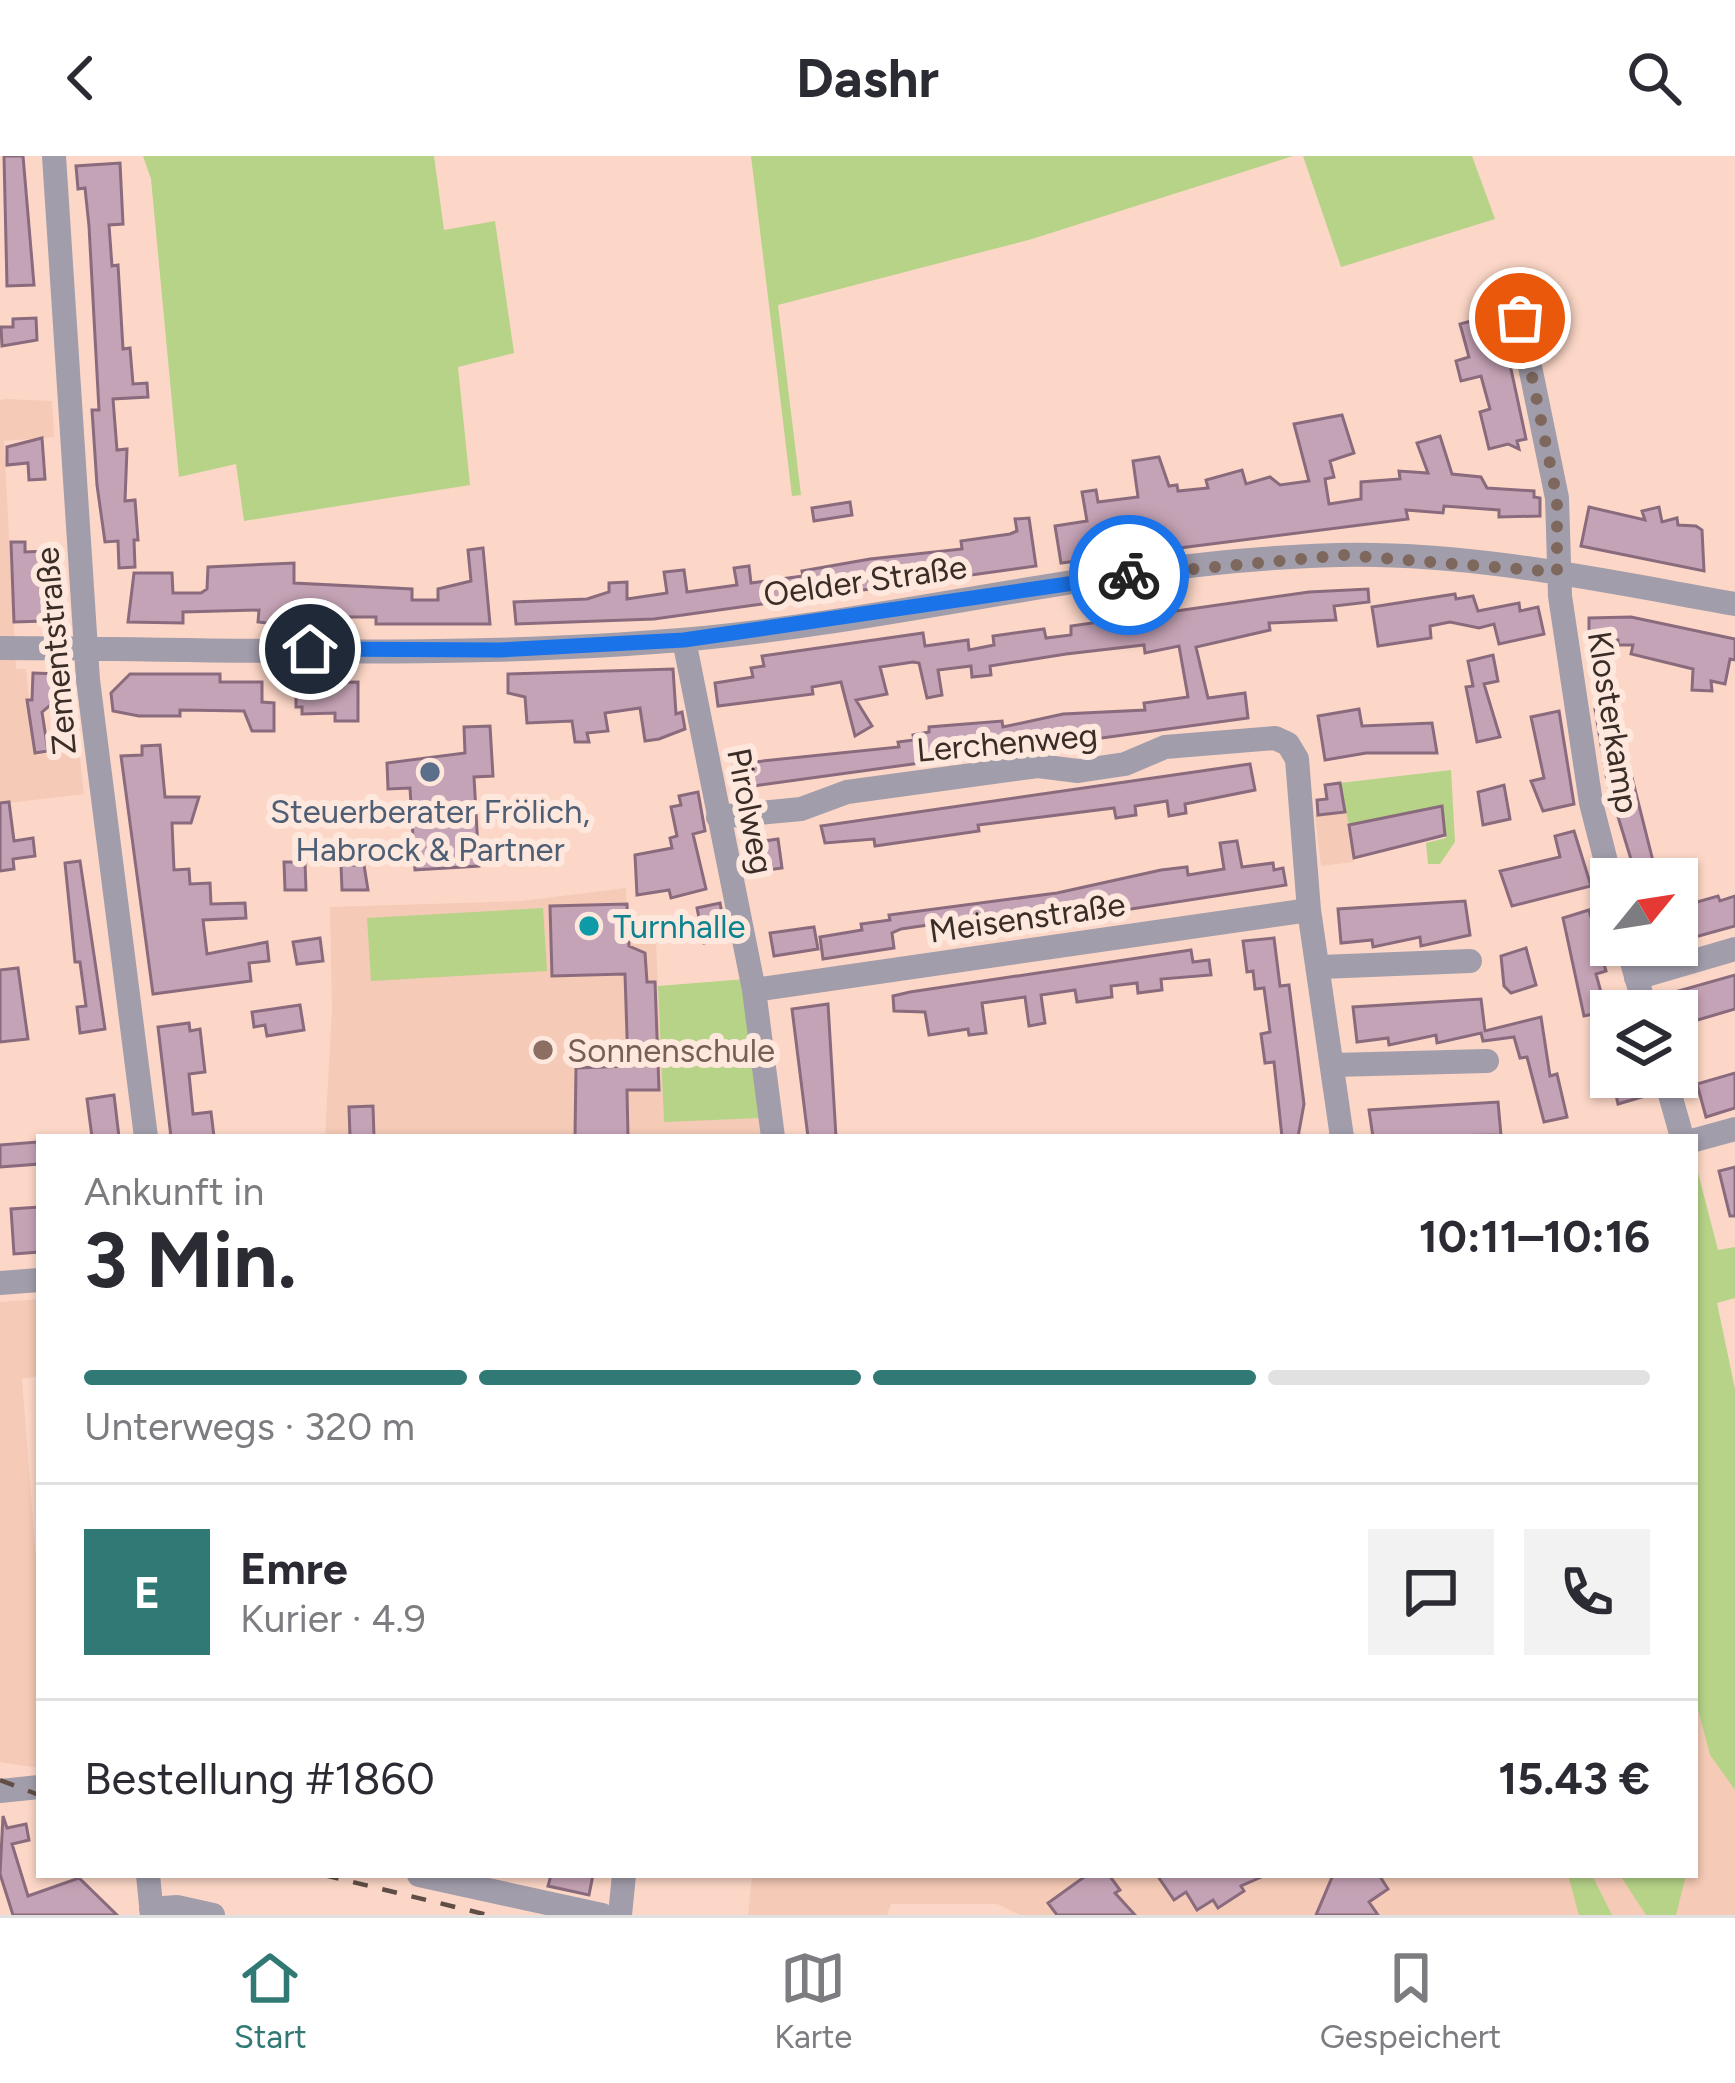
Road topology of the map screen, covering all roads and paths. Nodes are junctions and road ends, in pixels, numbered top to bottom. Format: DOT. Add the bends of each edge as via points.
graph roads {
  1 [pos="53,156"];
  2 [pos="1520,318"];
  3 [pos="1557,572"];
  4 [pos="1735,604"];
  5 [pos="684,640"];
  6 [pos="85,647"];
  7 [pos="0,648"];
  8 [pos="718,818"];
  9 [pos="1605,858"];
  10 [pos="1309,910"];
  11 [pos="1735,949"];
  12 [pos="1470,961"];
  13 [pos="1633,966"];
  14 [pos="1321,967"];
  15 [pos="1636,978"];
  16 [pos="754,990"];
  17 [pos="1640,990"];
  18 [pos="1487,1061"];
  19 [pos="1333,1065"];
  20 [pos="1671,1098"];
  21 [pos="1735,1130"];
  22 [pos="146,1134"];
  23 [pos="773,1134"];
  24 [pos="1342,1134"];
  25 [pos="1681,1134"];
  26 [pos="1698,1139"];
  27 [pos="36,1280"];
  28 [pos="0,1283"];
  29 [pos="36,1787"];
  30 [pos="0,1791"];
  31 [pos="148,1878"];
  32 [pos="433,1878"];
  33 [pos="624,1878"];
  34 [pos="151,1912"];
  35 [pos="210,1913"];
  36 [pos="602,1915"];
  37 [pos="620,1915"];
  1 -- 6 [label="street, Zementstraße"];
  2 -- 3 [label="street, Klosterkamp" via="1557,498"];
  3 -- 4 [label="street, Oelder Straße"];
  3 -- 5 [label="street, Oelder Straße" via="1343,555 1274,558"];
  3 -- 9 [label="street, Klosterkamp"];
  5 -- 6 [label="street, Oelder Straße" via="500,650"];
  5 -- 8 [label="street, Pirolweg"];
  6 -- 7 [label="street, Oelder Straße"];
  6 -- 22 [label="street, Zementstraße"];
  8 -- 10 [label="street, Lerchenweg" via="801,809 847,792 1038,766 1078,771 1165,747 1275,738 1297,759"];
  8 -- 16 [label="street, Pirolweg"];
  10 -- 14 [label="street, Lerchenweg"];
  10 -- 16 [label="street, Meisenstraße"];
  11 -- 15 [label="street"];
  12 -- 14 [label="street"];
  13 -- 15 [label="street"];
  14 -- 19 [label="street, Lerchenweg"];
  15 -- 17 [label="street"];
  16 -- 23 [label="street, Pirolweg"];
  18 -- 19 [label="street"];
  19 -- 24 [label="street, Lerchenweg"];
  20 -- 25 [label="street"];
  21 -- 26 [label="street"];
  27 -- 28 [label="street"];
  29 -- 30 [label="street"];
  31 -- 34 [label="street"];
  32 -- 36 [label="street"];
  33 -- 37 [label="street"];
  34 -- 35 [label="street"];
}
